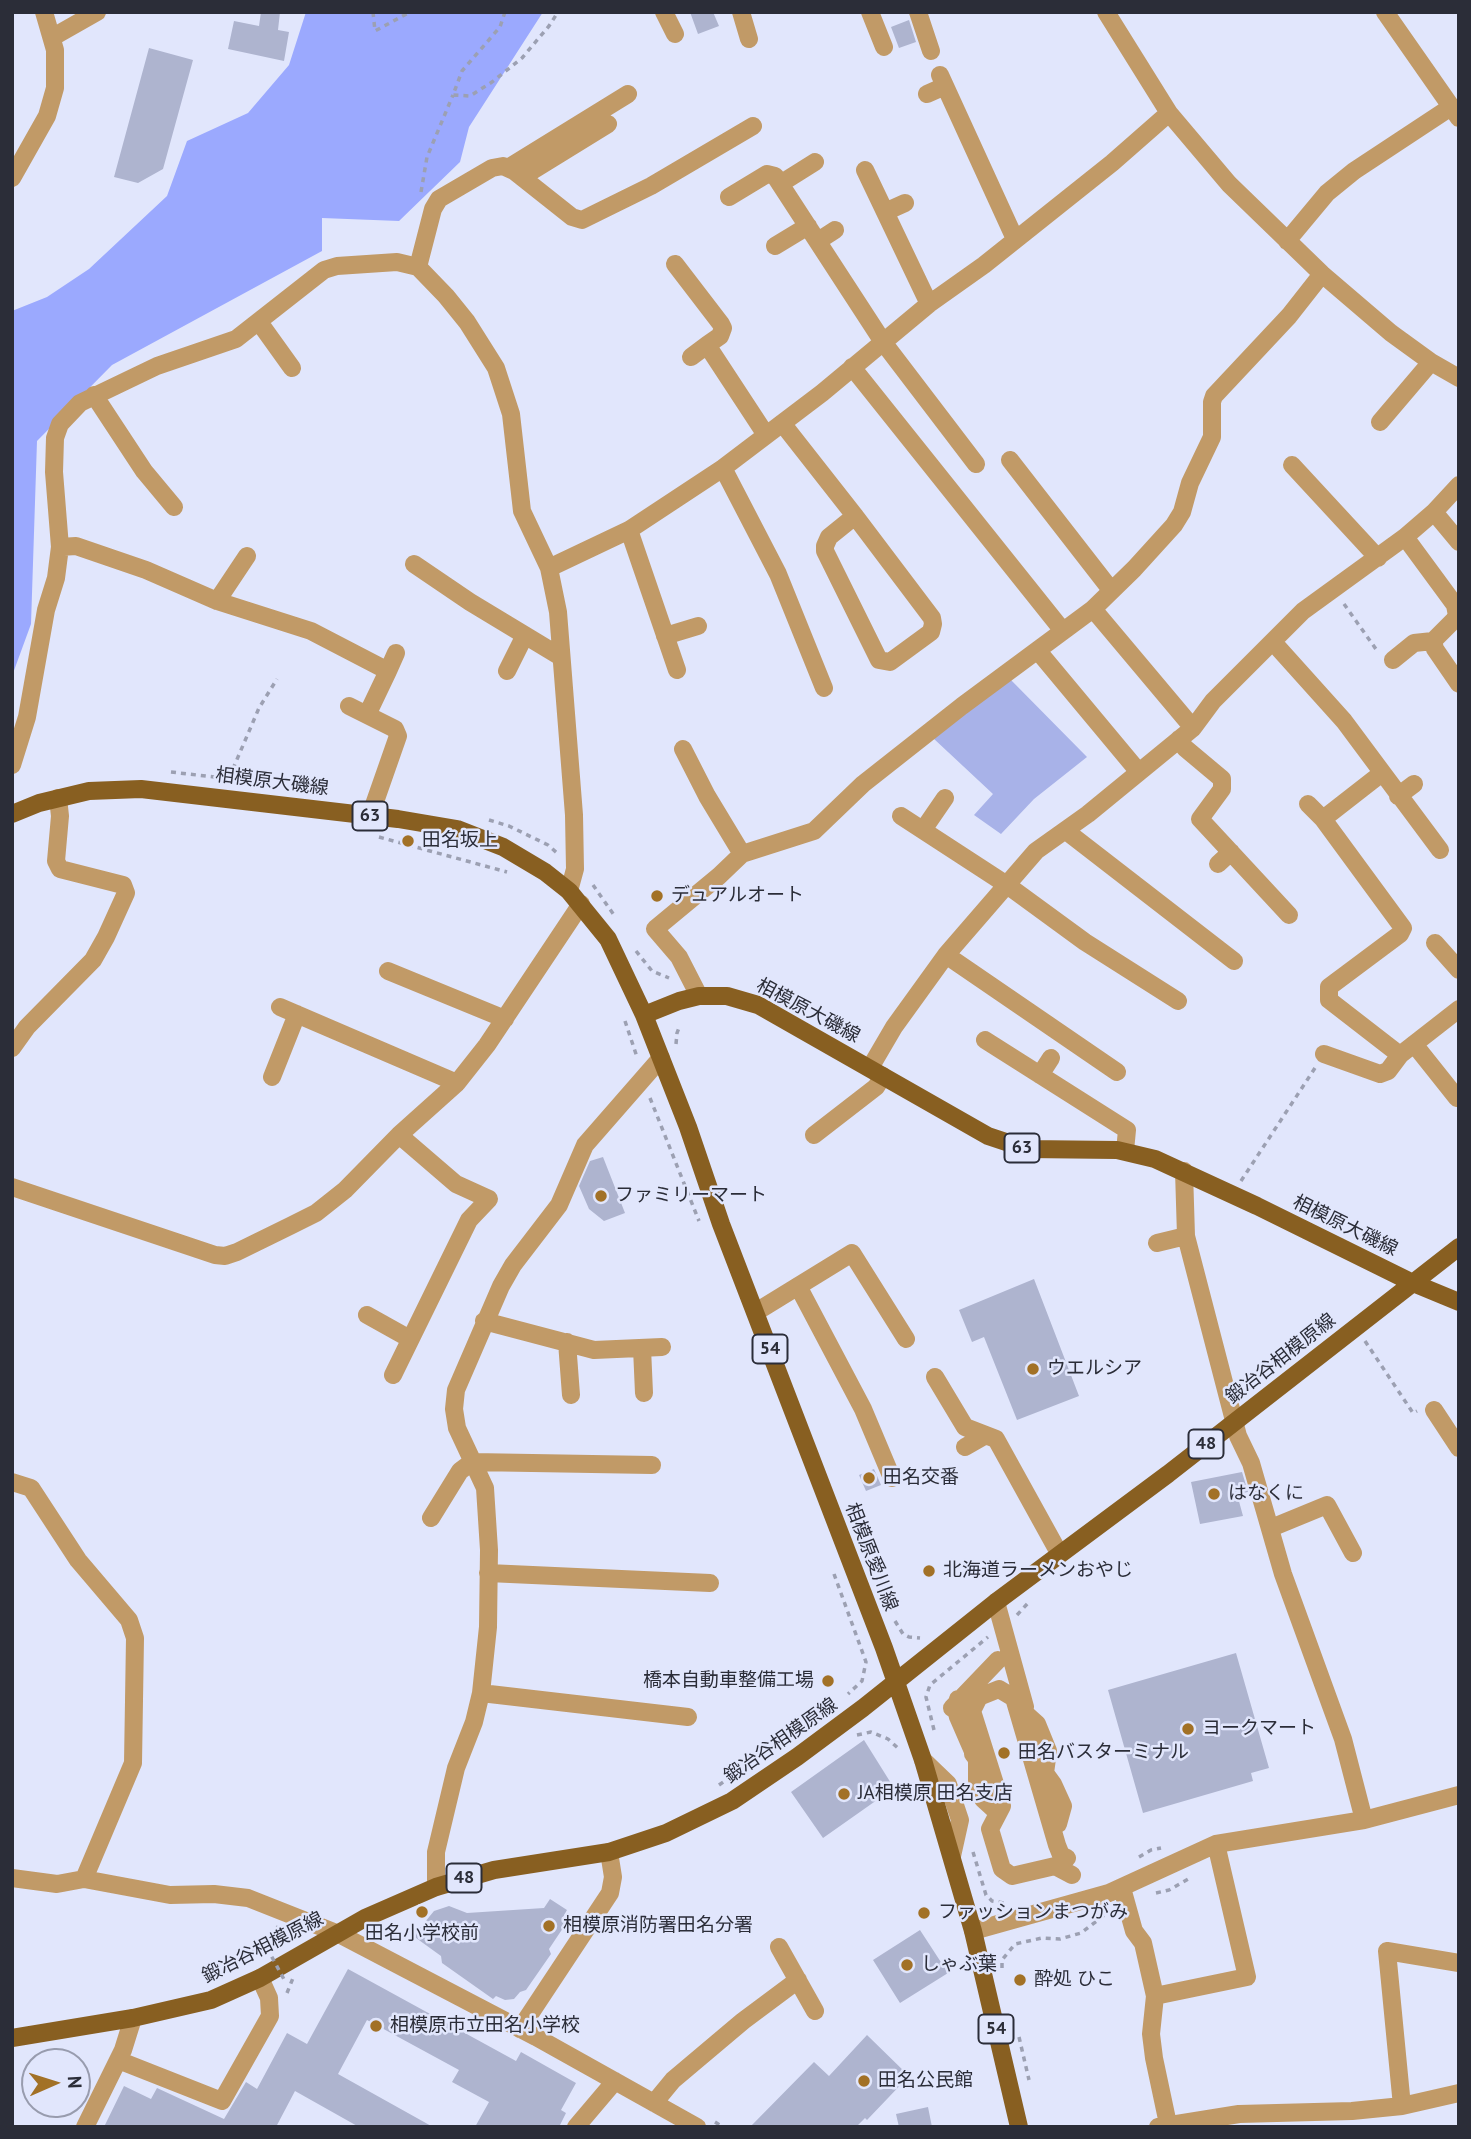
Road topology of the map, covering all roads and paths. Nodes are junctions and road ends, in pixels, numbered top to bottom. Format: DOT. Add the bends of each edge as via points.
graph roads {
  1 [pos="44,12"];
  2 [pos="97,12"];
  3 [pos="373,12"];
  4 [pos="410,12"];
  5 [pos="505,12"];
  6 [pos="558,12"];
  7 [pos="664,12"];
  8 [pos="741,12"];
  9 [pos="918,12"];
  10 [pos="1106,12"];
  11 [pos="1385,12"];
  12 [pos="875,14"];
  13 [pos="676,34"];
  14 [pos="53,37"];
  15 [pos="749,39"];
  16 [pos="884,47"];
  17 [pos="931,51"];
  18 [pos="628,94"];
  19 [pos="927,94"];
  20 [pos="453,95"];
  21 [pos="1455,112"];
  22 [pos="1169,113"];
  23 [pos="608,124"];
  24 [pos="753,126"];
  25 [pos="815,162"];
  26 [pos="865,170"];
  27 [pos="12,178"];
  28 [pos="522,178"];
  29 [pos="780,184"];
  30 [pos="421,194"];
  31 [pos="729,197"];
  32 [pos="905,203"];
  33 [pos="885,212"];
  34 [pos="835,230"];
  35 [pos="813,234"];
  36 [pos="1015,239"];
  37 [pos="1287,241"];
  38 [pos="775,246"];
  39 [pos="675,264"];
  40 [pos="418,267"];
  41 [pos="1322,274"];
  42 [pos="929,304"];
  43 [pos="260,322"];
  44 [pos="883,342"];
  45 [pos="707,345"];
  46 [pos="691,357"];
  47 [pos="1431,362"];
  48 [pos="852,367"];
  49 [pos="292,368"];
  50 [pos="1459,378"];
  51 [pos="94,395"];
  52 [pos="1380,422"];
  53 [pos="782,423"];
  54 [pos="766,435"];
  55 [pos="1010,460"];
  56 [pos="976,464"];
  57 [pos="1292,465"];
  58 [pos="723,468"];
  59 [pos="1459,485"];
  60 [pos="174,507"];
  61 [pos="1434,512"];
  62 [pos="855,516"];
  63 [pos="629,530"];
  64 [pos="1405,537"];
  65 [pos="1459,542"];
  66 [pos="60,547"];
  67 [pos="247,556"];
  68 [pos="1378,558"];
  69 [pos="414,564"];
  70 [pos="549,569"];
  71 [pos="1333,587"];
  72 [pos="1111,590"];
  73 [pos="217,601"];
  74 [pos="1093,609"];
  75 [pos="698,626"];
  76 [pos="1063,631"];
  77 [pos="525,635"];
  78 [pos="665,636"];
  79 [pos="1433,641"];
  80 [pos="1273,642"];
  81 [pos="1038,651"];
  82 [pos="396,653"];
  83 [pos="561,657"];
  84 [pos="1393,660"];
  85 [pos="507,670"];
  86 [pos="677,670"];
  87 [pos="388,671"];
  88 [pos="276,679"];
  89 [pos="1459,684"];
  90 [pos="824,688"];
  91 [pos="349,706"];
  92 [pos="367,715"];
  93 [pos="1186,734"];
  94 [pos="684,749"];
  95 [pos="12,765"];
  96 [pos="1138,771"];
  97 [pos="1382,773"];
  98 [pos="229,779"];
  99 [pos="1414,784"];
  100 [pos="1398,796"];
  101 [pos="58,798"];
  102 [pos="945,798"];
  103 [pos="1308,804"];
  104 [pos="12,814"];
  105 [pos="370,816"];
  106 [pos="901,816"];
  107 [pos="1323,819"];
  108 [pos="923,830"];
  109 [pos="1066,831"];
  110 [pos="370,835"];
  111 [pos="1440,850"];
  112 [pos="742,854"];
  113 [pos="517,875"];
  114 [pos="1007,885"];
  115 [pos="1167,887"];
  116 [pos="575,898"];
  117 [pos="1155,902"];
  118 [pos="1279,912"];
  119 [pos="1097,927"];
  120 [pos="1085,942"];
  121 [pos="1435,943"];
  122 [pos="632,946"];
  123 [pos="946,955"];
  124 [pos="1234,961"];
  125 [pos="1459,970"];
  126 [pos="388,971"];
  127 [pos="662,977"];
  128 [pos="699,996"];
  129 [pos="1178,1001"];
  130 [pos="280,1006"];
  131 [pos="1459,1009"];
  132 [pos="297,1014"];
  133 [pos="644,1015"];
  134 [pos="623,1016"];
  135 [pos="505,1018"];
  136 [pos="985,1040"];
  137 [pos="12,1048"];
  138 [pos="1407,1050"];
  139 [pos="1324,1054"];
  140 [pos="661,1058"];
  141 [pos="1051,1058"];
  142 [pos="876,1072"];
  143 [pos="1116,1072"];
  144 [pos="1040,1075"];
  145 [pos="271,1077"];
  146 [pos="643,1078"];
  147 [pos="457,1083"];
  148 [pos="1457,1098"];
  149 [pos="399,1135"];
  150 [pos="814,1135"];
  151 [pos="1125,1152"];
  152 [pos="1184,1171"];
  153 [pos="12,1187"];
  154 [pos="1243,1187"];
  155 [pos="703,1232"];
  156 [pos="1186,1236"];
  157 [pos="1157,1243"];
  158 [pos="1459,1247"];
  159 [pos="1413,1283"];
  160 [pos="798,1286"];
  161 [pos="1459,1302"];
  162 [pos="755,1312"];
  163 [pos="368,1315"];
  164 [pos="484,1321"];
  165 [pos="410,1339"];
  166 [pos="906,1339"];
  167 [pos="1363,1339"];
  168 [pos="566,1342"];
  169 [pos="662,1347"];
  170 [pos="642,1348"];
  171 [pos="393,1375"];
  172 [pos="935,1377"];
  173 [pos="644,1393"];
  174 [pos="571,1395"];
  175 [pos="880,1401"];
  176 [pos="863,1409"];
  177 [pos="1434,1410"];
  178 [pos="1234,1422"];
  179 [pos="986,1435"];
  180 [pos="965,1447"];
  181 [pos="1459,1448"];
  182 [pos="472,1462"];
  183 [pos="652,1465"];
  184 [pos="892,1478"];
  185 [pos="12,1482"];
  186 [pos="430,1518"];
  187 [pos="1270,1528"];
  188 [pos="1361,1529"];
  189 [pos="1059,1553"];
  190 [pos="831,1565"];
  191 [pos="488,1573"];
  192 [pos="710,1583"];
  193 [pos="996,1602"];
  194 [pos="903,1634"];
  195 [pos="990,1636"];
  196 [pos="913,1638"];
  197 [pos="1008,1667"];
  198 [pos="895,1682"];
  199 [pos="930,1685"];
  200 [pos="481,1693"];
  201 [pos="847,1695"];
  202 [pos="1014,1698"];
  203 [pos="836,1703"];
  204 [pos="688,1717"];
  205 [pos="871,1732"];
  206 [pos="903,1761"];
  207 [pos="717,1787"];
  208 [pos="1459,1795"];
  209 [pos="996,1813"];
  210 [pos="1364,1819"];
  211 [pos="1216,1844"];
  212 [pos="609,1852"];
  213 [pos="1058,1859"];
  214 [pos="12,1878"];
  215 [pos="84,1879"];
  216 [pos="436,1887"];
  217 [pos="1122,1888"];
  218 [pos="1079,1903"];
  219 [pos="278,1924"];
  220 [pos="972,1931"];
  221 [pos="340,1934"];
  222 [pos="274,1937"];
  223 [pos="779,1947"];
  224 [pos="281,1951"];
  225 [pos="1459,1963"];
  226 [pos="260,1978"];
  227 [pos="798,1980"];
  228 [pos="286,1983"];
  229 [pos="1155,1996"];
  230 [pos="815,2011"];
  231 [pos="133,2018"];
  232 [pos="520,2029"];
  233 [pos="12,2038"];
  234 [pos="118,2060"];
  235 [pos="615,2081"];
  236 [pos="1459,2093"];
  237 [pos="654,2103"];
  238 [pos="1402,2106"];
  239 [pos="1284,2120"];
  240 [pos="1163,2125"];
  241 [pos="85,2127"];
  242 [pos="576,2127"];
  243 [pos="698,2127"];
  244 [pos="1019,2127"];
  1 -- 14 [label="street"];
  2 -- 14 [label="street"];
  3 -- 4 [label="path" via="375,31"];
  5 -- 20 [label="path" via="499,27 462,71"];
  6 -- 20 [label="path" via="522,58 492,82 470,96"];
  7 -- 13 [label="street"];
  8 -- 15 [label="street"];
  9 -- 17 [label="street"];
  10 -- 22 [label="street"];
  11 -- 21 [label="street"];
  12 -- 16 [label="street"];
  14 -- 27 [label="street" via="57,70 47,116"];
  18 -- 28 [label="street"];
  19 -- 36 [label="street" via="942,80"];
  20 -- 30 [label="path" via="427,157"];
  21 -- 37 [label="street" via="1354,171 1327,193"];
  22 -- 36 [label="street"];
  22 -- 37 [label="street" via="1229,184"];
  23 -- 28 [label="street"];
  24 -- 28 [label="street" via="652,186 582,220"];
  25 -- 29 [label="street"];
  26 -- 33 [label="street"];
  28 -- 40 [label="street" via="503,166 439,199"];
  29 -- 31 [label="street" via="767,174"];
  29 -- 35 [label="street"];
  32 -- 33 [label="street"];
  33 -- 42 [label="street"];
  34 -- 35 [label="street"];
  35 -- 38 [label="street"];
  35 -- 44 [label="street"];
  36 -- 42 [label="street"];
  37 -- 41 [label="street"];
  39 -- 45 [label="street" via="723,328"];
  40 -- 43 [label="street" via="397,262 330,268"];
  40 -- 70 [label="street" via="467,322 496,368 510,414 522,511"];
  41 -- 47 [label="street"];
  41 -- 72 [label="street" via="1214,396 1212,437 1189,483 1179,519"];
  42 -- 44 [label="street"];
  43 -- 49 [label="street"];
  43 -- 51 [label="street" via="236,339"];
  44 -- 48 [label="street"];
  44 -- 56 [label="street"];
  45 -- 46 [label="street"];
  45 -- 54 [label="street"];
  47 -- 50 [label="street"];
  47 -- 52 [label="street"];
  48 -- 53 [label="street"];
  48 -- 76 [label="street"];
  51 -- 60 [label="street"];
  51 -- 66 [label="street" via="69,414 55,438"];
  53 -- 54 [label="street"];
  53 -- 62 [label="street"];
  54 -- 58 [label="street"];
  55 -- 72 [label="street"];
  57 -- 68 [label="street"];
  58 -- 63 [label="street"];
  58 -- 90 [label="street" via="778,574"];
  59 -- 61 [label="street"];
  61 -- 64 [label="street"];
  61 -- 65 [label="street"];
  62 -- 62 [label="street" via="932,618 931,632 890,662 879,660 825,551 830,537"];
  63 -- 70 [label="street"];
  63 -- 78 [label="street"];
  64 -- 68 [label="street"];
  64 -- 79 [label="street" via="1457,610 1454,620"];
  66 -- 73 [label="street" via="76,547 146,570"];
  66 -- 95 [label="street" via="27,717"];
  67 -- 73 [label="street"];
  68 -- 71 [label="street"];
  69 -- 77 [label="street"];
  70 -- 83 [label="street"];
  71 -- 80 [label="street"];
  71 -- 84 [label="path" via="1381,655"];
  72 -- 74 [label="street"];
  73 -- 87 [label="street" via="311,631"];
  74 -- 76 [label="street"];
  74 -- 93 [label="street"];
  75 -- 78 [label="street"];
  76 -- 81 [label="street"];
  77 -- 83 [label="street"];
  77 -- 85 [label="street"];
  78 -- 86 [label="street"];
  79 -- 84 [label="street" via="1415,643"];
  79 -- 89 [label="street"];
  80 -- 93 [label="street"];
  80 -- 97 [label="street" via="1350,716"];
  81 -- 96 [label="street"];
  81 -- 112 [label="street" via="863,784 814,831"];
  82 -- 87 [label="street"];
  83 -- 116 [label="street" via="576,846"];
  87 -- 92 [label="street"];
  88 -- 98 [label="path"];
  91 -- 92 [label="street"];
  92 -- 105 [label="street" via="395,729 398,736"];
  93 -- 96 [label="street"];
  93 -- 118 [label="street" via="1185,748 1222,779 1229,793 1200,819 1224,858"];
  94 -- 112 [label="street" via="715,791"];
  96 -- 109 [label="street"];
  97 -- 100 [label="street"];
  97 -- 107 [label="street"];
  99 -- 100 [label="street"];
  100 -- 111 [label="street"];
  101 -- 104 [label="main road, 相模原大磯線 / 63"];
  101 -- 105 [label="main road, 相模原大磯線 / 63" via="104,790 163,789"];
  101 -- 137 [label="street" via="55,862 60,869 123,885 126,893 93,960"];
  102 -- 108 [label="street"];
  103 -- 107 [label="street"];
  105 -- 116 [label="main road, 相模原大磯線 / 63" via="427,823 483,838 523,857"];
  106 -- 108 [label="street"];
  107 -- 138 [label="street" via="1403,928 1329,987 1329,1000"];
  108 -- 114 [label="street"];
  109 -- 114 [label="street" via="1036,851"];
  109 -- 117 [label="street"];
  110 -- 113 [label="path"];
  112 -- 128 [label="street" via="655,929 679,957"];
  114 -- 120 [label="street"];
  114 -- 123 [label="street"];
  115 -- 117 [label="street"];
  116 -- 133 [label="main road, 相模原大磯線 / 63" via="608,939"];
  116 -- 135 [label="street"];
  117 -- 124 [label="street" via="1211,955"];
  119 -- 120 [label="street"];
  120 -- 129 [label="street" via="1149,972"];
  121 -- 125 [label="street"];
  122 -- 127 [label="path"];
  123 -- 142 [label="street" via="894,1027"];
  123 -- 143 [label="street" via="1093,1045"];
  126 -- 135 [label="street"];
  128 -- 133 [label="main road, 相模原大磯線 / 63"];
  128 -- 142 [label="main road, 相模原大磯線 / 63" via="726,996 758,1005"];
  130 -- 132 [label="street"];
  131 -- 138 [label="street"];
  132 -- 145 [label="street"];
  132 -- 147 [label="street"];
  133 -- 140 [label="main road, 相模原愛川線 / 54"];
  134 -- 146 [label="path"];
  135 -- 147 [label="street"];
  136 -- 144 [label="street"];
  138 -- 139 [label="street" via="1380,1074"];
  138 -- 148 [label="street"];
  139 -- 154 [label="path" via="1238,1185"];
  140 -- 146 [label="street"];
  140 -- 162 [label="main road, 相模原愛川線 / 54"];
  141 -- 144 [label="street"];
  142 -- 150 [label="street" via="876,1087"];
  142 -- 151 [label="main road, 相模原大磯線 / 63" via="1011,1145"];
  144 -- 151 [label="street" via="1127,1130"];
  146 -- 155 [label="path"];
  146 -- 164 [label="street" via="585,1145 559,1205 513,1265"];
  147 -- 149 [label="street"];
  149 -- 153 [label="street" via="316,1213 225,1256"];
  149 -- 165 [label="street" via="456,1184 489,1199 469,1220"];
  151 -- 152 [label="main road, 相模原大磯線 / 63"];
  152 -- 156 [label="street"];
  152 -- 159 [label="main road, 相模原大磯線 / 63"];
  156 -- 157 [label="street"];
  156 -- 178 [label="street"];
  158 -- 159 [label="main road, 鍛冶谷相模原線 / 48"];
  159 -- 161 [label="main road, 相模原大磯線 / 63"];
  159 -- 178 [label="main road, 鍛冶谷相模原線 / 48"];
  160 -- 162 [label="street"];
  160 -- 166 [label="street" via="852,1253"];
  160 -- 176 [label="street"];
  162 -- 198 [label="main road, 相模原愛川線 / 54"];
  163 -- 165 [label="street"];
  164 -- 168 [label="street"];
  164 -- 182 [label="street" via="456,1390 454,1409"];
  165 -- 171 [label="street"];
  167 -- 177 [label="path" via="1413,1413 1426,1406"];
  168 -- 170 [label="street" via="594,1350"];
  168 -- 174 [label="street"];
  169 -- 170 [label="street"];
  170 -- 173 [label="street"];
  172 -- 179 [label="street" via="965,1427"];
  175 -- 176 [label="street"];
  176 -- 184 [label="street"];
  177 -- 181 [label="street"];
  178 -- 187 [label="street"];
  178 -- 189 [label="main road, 鍛冶谷相模原線 / 48"];
  179 -- 180 [label="street"];
  179 -- 189 [label="street" via="996,1439"];
  182 -- 183 [label="street"];
  182 -- 186 [label="street" via="460,1471"];
  182 -- 191 [label="street" via="485,1488"];
  185 -- 215 [label="street" via="31,1488 78,1560 129,1620 135,1638 133,1763"];
  187 -- 188 [label="street" via="1327,1505 1349,1545"];
  187 -- 210 [label="street" via="1343,1739"];
  189 -- 193 [label="main road, 鍛冶谷相模原線 / 48"];
  190 -- 201 [label="path" via="866,1662 862,1681"];
  191 -- 192 [label="street"];
  191 -- 200 [label="street"];
  193 -- 197 [label="street"];
  193 -- 198 [label="main road, 鍛冶谷相模原線 / 48"];
  194 -- 196 [label="path"];
  195 -- 199 [label="path"];
  197 -- 202 [label="street"];
  197 -- 209 [label="street" via="971,1686 951,1709 950,1717 977,1759"];
  197 -- 213 [label="street" via="1045,1773 1063,1806"];
  198 -- 212 [label="main road, 鍛冶谷相模原線 / 48" via="732,1801"];
  198 -- 220 [label="main road, 相模原愛川線 / 54" via="923,1760"];
  200 -- 204 [label="street"];
  200 -- 216 [label="street" via="456,1768 436,1852"];
  202 -- 209 [label="street" via="999,1689 979,1697 972,1712 1002,1806"];
  202 -- 213 [label="street"];
  203 -- 207 [label="path"];
  205 -- 206 [label="path" via="894,1743"];
  208 -- 210 [label="street"];
  209 -- 213 [label="street" via="1009,1862 1016,1866"];
  210 -- 211 [label="street"];
  211 -- 217 [label="street"];
  211 -- 229 [label="street" via="1247,1978"];
  212 -- 216 [label="main road, 鍛冶谷相模原線 / 48" via="494,1870"];
  212 -- 232 [label="street" via="610,1893"];
  213 -- 218 [label="street"];
  214 -- 215 [label="street" via="57,1884"];
  215 -- 221 [label="street" via="170,1895 248,1898"];
  216 -- 221 [label="main road, 鍛冶谷相模原線 / 48"];
  217 -- 218 [label="street"];
  217 -- 229 [label="street" via="1134,1931 1143,1943"];
  218 -- 220 [label="street"];
  219 -- 222 [label="path"];
  220 -- 244 [label="main road, 相模原愛川線 / 54"];
  221 -- 226 [label="main road, 鍛冶谷相模原線 / 48"];
  221 -- 232 [label="street"];
  222 -- 224 [label="path"];
  222 -- 228 [label="path, bridge" via="252,1950 254,1954 267,1948"];
  223 -- 227 [label="street"];
  225 -- 238 [label="street" via="1387,1951"];
  226 -- 231 [label="main road, 鍛冶谷相模原線 / 48" via="211,2000"];
  226 -- 234 [label="street" via="269,1998 270,2016 222,2101"];
  227 -- 230 [label="street"];
  227 -- 237 [label="street" via="673,2080"];
  229 -- 240 [label="street" via="1151,2034"];
  231 -- 233 [label="main road, 鍛冶谷相模原線 / 48"];
  231 -- 234 [label="street"];
  232 -- 235 [label="street"];
  234 -- 241 [label="street"];
  235 -- 237 [label="street"];
  235 -- 242 [label="street"];
  236 -- 238 [label="street"];
  237 -- 243 [label="street"];
  238 -- 239 [label="street"];
  239 -- 240 [label="street" via="1239,2114"];
}
